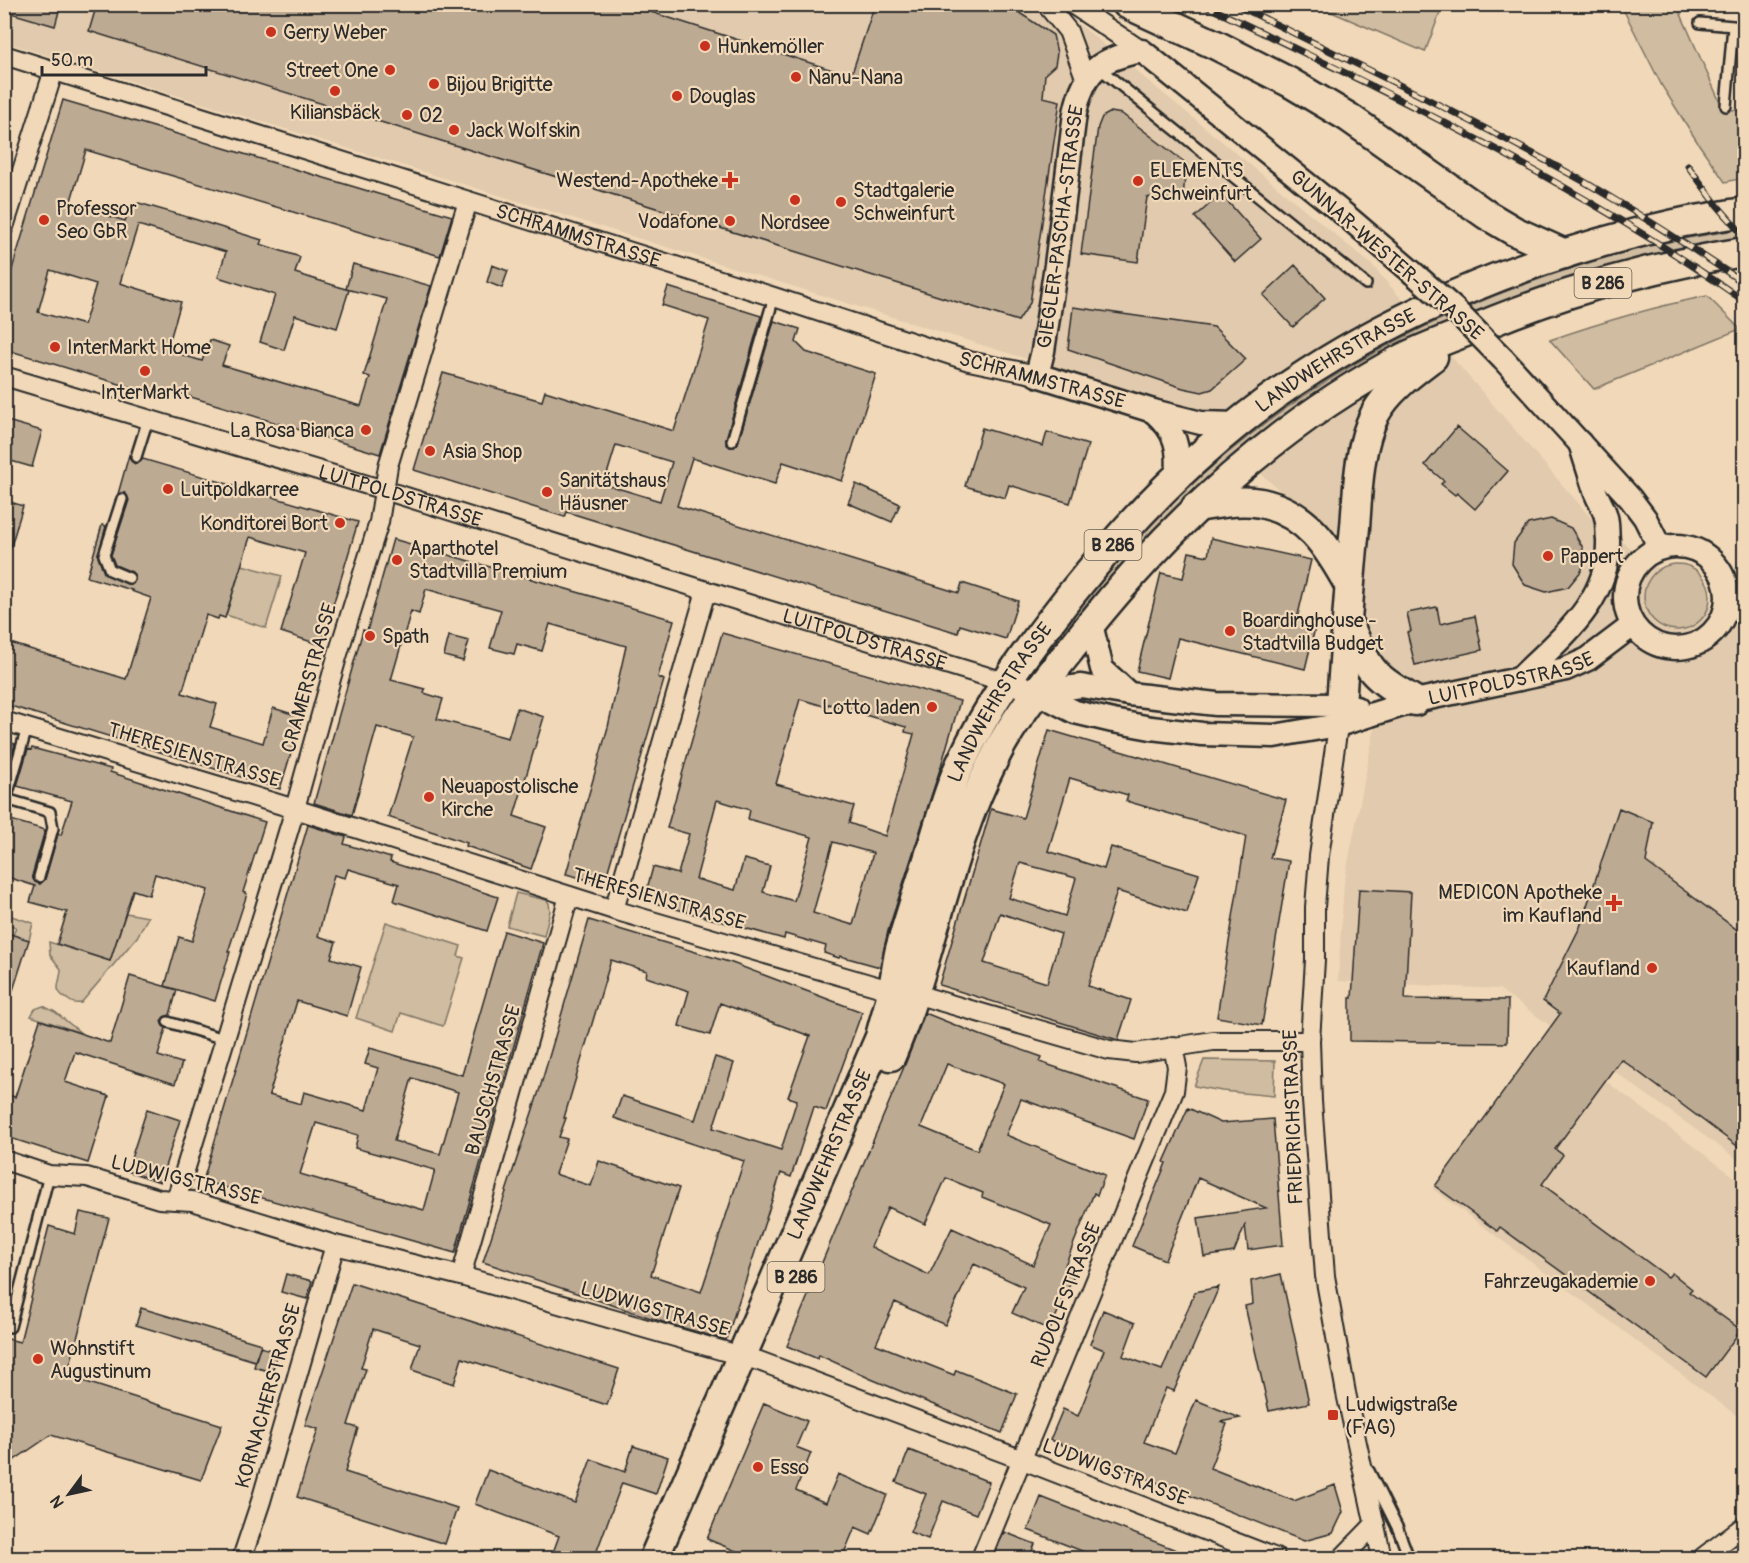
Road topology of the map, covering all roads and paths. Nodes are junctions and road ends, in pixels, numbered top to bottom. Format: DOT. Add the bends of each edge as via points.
graph roads {
  1 [pos="1049,4"];
  2 [pos="1072,4"];
  3 [pos="1127,4"];
  4 [pos="1700,23"];
  5 [pos="1733,26"];
  6 [pos="1744,27"];
  7 [pos="1142,51"];
  8 [pos="4,55"];
  9 [pos="54,70"];
  10 [pos="1091,74"];
  11 [pos="1726,106"];
  12 [pos="468,201"];
  13 [pos="1744,212"];
  14 [pos="4,227"];
  15 [pos="1744,252"];
  16 [pos="1565,254"];
  17 [pos="1366,284"];
  18 [pos="774,297"];
  19 [pos="1467,332"];
  20 [pos="1037,375"];
  21 [pos="4,376"];
  22 [pos="1153,411"];
  23 [pos="148,419"];
  24 [pos="1238,424"];
  25 [pos="732,441"];
  26 [pos="1580,443"];
  27 [pos="136,457"];
  28 [pos="1177,477"];
  29 [pos="384,490"];
  30 [pos="122,499"];
  31 [pos="1196,507"];
  32 [pos="1660,548"];
  33 [pos="129,578"];
  34 [pos="1348,585"];
  35 [pos="706,591"];
  36 [pos="1736,612"];
  37 [pos="1348,622"];
  38 [pos="1091,624"];
  39 [pos="1633,625"];
  40 [pos="1519,679"];
  41 [pos="1005,682"];
  42 [pos="1036,692"];
  43 [pos="1129,694"];
  44 [pos="1415,701"];
  45 [pos="1340,715"];
  46 [pos="4,721"];
  47 [pos="27,728"];
  48 [pos="5,802"];
  49 [pos="295,809"];
  50 [pos="39,877"];
  51 [pos="569,896"];
  52 [pos="614,910"];
  53 [pos="904,992"];
  54 [pos="168,1022"];
  55 [pos="224,1039"];
  56 [pos="1311,1041"];
  57 [pos="1173,1046"];
  58 [pos="4,1160"];
  59 [pos="49,1175"];
  60 [pos="176,1200"];
  61 [pos="335,1245"];
  62 [pos="461,1276"];
  63 [pos="10,1327"];
  64 [pos="751,1360"];
  65 [pos="1357,1448"];
  66 [pos="1023,1460"];
  67 [pos="1376,1524"];
  68 [pos="1744,1526"];
  69 [pos="242,1558"];
  70 [pos="654,1558"];
  71 [pos="672,1558"];
  72 [pos="981,1558"];
  73 [pos="1276,1558"];
  74 [pos="1342,1558"];
  75 [pos="1382,1558"];
  76 [pos="1409,1558"];
  77 [pos="1702,1558"];
  1 -- 10 [label="street, GIEGLER-PASCHA-STRASSE"];
  2 -- 7 [label="street, GUNNAR-WESTER-STRASSE"];
  3 -- 16 [label="main road" via="1289,82 1348,117 1488,215"];
  4 -- 5 [label="lane"];
  5 -- 6 [label="lane"];
  5 -- 11 [label="lane"];
  7 -- 10 [label="street" via="1117,56"];
  7 -- 26 [label="street, GUNNAR-WESTER-STRASSE, bridge" via="1344,214 1453,308"];
  8 -- 9 [label="street, SCHRAMMSTRASSE"];
  9 -- 12 [label="street, SCHRAMMSTRASSE"];
  9 -- 14 [label="street"];
  10 -- 17 [label="lane, GUNNAR-WESTER-STRASSE"];
  10 -- 20 [label="street, GIEGLER-PASCHA-STRASSE" via="1075,113 1056,265"];
  12 -- 18 [label="street, SCHRAMMSTRASSE"];
  12 -- 29 [label="street, CRAMERSTRASSE"];
  13 -- 16 [label="main road, LANDWEHRSTRASSE / B 286" via="1676,223"];
  15 -- 19 [label="main road, LANDWEHRSTRASSE / B 286" via="1609,282"];
  16 -- 24 [label="main road, LANDWEHRSTRASSE / B 286" via="1454,295 1377,332 1338,354"];
  18 -- 20 [label="street, SCHRAMMSTRASSE" via="969,361"];
  18 -- 25 [label="lane"];
  19 -- 31 [label="main road, LANDWEHRSTRASSE / B 286" via="1433,344 1351,388 1258,454"];
  19 -- 34 [label="main road" via="1411,373 1376,414 1360,472"];
  20 -- 22 [label="street, SCHRAMMSTRASSE"];
  21 -- 23 [label="street, LUITPOLDSTRASSE"];
  22 -- 24 [label="street, SCHRAMMSTRASSE" via="1201,423"];
  22 -- 28 [label="street" via="1169,426 1177,443"];
  23 -- 27 [label="lane"];
  23 -- 29 [label="street, LUITPOLDSTRASSE"];
  24 -- 28 [label="main road, LANDWEHRSTRASSE / B 286"];
  26 -- 32 [label="street, GUNNAR-WESTER-STRASSE" via="1630,498"];
  26 -- 40 [label="street" via="1606,517 1608,553 1602,579 1581,618"];
  28 -- 41 [label="main road, LANDWEHRSTRASSE / B 286" via="1087,574"];
  29 -- 35 [label="street, LUITPOLDSTRASSE"];
  29 -- 49 [label="street, CRAMERSTRASSE" via="379,522"];
  30 -- 33 [label="lane" via="104,555 110,570"];
  31 -- 34 [label="main road" via="1261,503 1289,513 1313,531 1330,551"];
  31 -- 38 [label="main road, LANDWEHRSTRASSE / B 286" via="1143,560"];
  32 -- 36 [label="street" via="1690,548 1704,554 1723,577"];
  32 -- 39 [label="street" via="1638,563 1626,586 1627,613"];
  34 -- 37 [label="main road"];
  35 -- 41 [label="street, LUITPOLDSTRASSE"];
  35 -- 52 [label="street"];
  36 -- 39 [label="street" via="1723,619 1707,639 1683,648 1654,644"];
  37 -- 44 [label="main road" via="1371,671"];
  37 -- 45 [label="main road"];
  38 -- 42 [label="main road, LANDWEHRSTRASSE / B 286"];
  38 -- 43 [label="street" via="1102,669"];
  39 -- 40 [label="street, LUITPOLDSTRASSE" via="1588,659 1566,669"];
  40 -- 44 [label="street, LUITPOLDSTRASSE"];
  41 -- 42 [label="street, LUITPOLDSTRASSE"];
  41 -- 53 [label="main road, LANDWEHRSTRASSE / B 286" via="948,795 899,953"];
  42 -- 43 [label="street, LUITPOLDSTRASSE" via="1081,686"];
  42 -- 45 [label="street, LUITPOLDSTRASSE" via="1075,712 1141,727 1191,733 1274,736"];
  42 -- 53 [label="main road, LANDWEHRSTRASSE / B 286" via="994,758"];
  43 -- 45 [label="street, LUITPOLDSTRASSE"];
  44 -- 45 [label="street, LUITPOLDSTRASSE" via="1378,712"];
  45 -- 56 [label="street, FRIEDRICHSTRASSE" via="1318,866"];
  46 -- 47 [label="street, THERESIENSTRASSE"];
  47 -- 48 [label="lane"];
  47 -- 49 [label="street, THERESIENSTRASSE"];
  48 -- 50 [label="lane" via="50,812 54,828"];
  49 -- 51 [label="street, THERESIENSTRASSE"];
  49 -- 55 [label="street, CRAMERSTRASSE"];
  51 -- 52 [label="street, THERESIENSTRASSE"];
  51 -- 62 [label="street, BAUSCHSTRASSE"];
  52 -- 53 [label="street, THERESIENSTRASSE"];
  53 -- 57 [label="street, THERESIENSTRASSE" via="1109,1050 1136,1053"];
  53 -- 64 [label="main road, LANDWEHRSTRASSE / B 286" via="898,1039"];
  54 -- 55 [label="lane"];
  55 -- 60 [label="street, CRAMERSTRASSE"];
  56 -- 57 [label="street, THERESIENSTRASSE" via="1213,1041"];
  56 -- 65 [label="street, FRIEDRICHSTRASSE" via="1325,1276"];
  57 -- 66 [label="street, RUDOLFSTRASSE" via="1177,1067 1174,1091"];
  58 -- 59 [label="street, LUDWIGSTRASSE"];
  59 -- 60 [label="street, LUDWIGSTRASSE" via="87,1178 159,1199"];
  59 -- 63 [label="lane"];
  60 -- 61 [label="street, LUDWIGSTRASSE" via="192,1201"];
  61 -- 62 [label="street, LUDWIGSTRASSE"];
  61 -- 69 [label="street, KORNACHERSTRASSE"];
  62 -- 64 [label="street, LUDWIGSTRASSE"];
  64 -- 66 [label="street, LUDWIGSTRASSE"];
  64 -- 70 [label="main road, LANDWEHRSTRASSE / B 286"];
  64 -- 71 [label="main road, LANDWEHRSTRASSE / B 286"];
  65 -- 67 [label="street, FRIEDRICHSTRASSE"];
  65 -- 76 [label="lane"];
  66 -- 72 [label="street, RUDOLFSTRASSE"];
  66 -- 73 [label="street, LUDWIGSTRASSE"];
  67 -- 74 [label="street"];
  67 -- 75 [label="street, FRIEDRICHSTRASSE"];
  68 -- 77 [label="street"];
}
